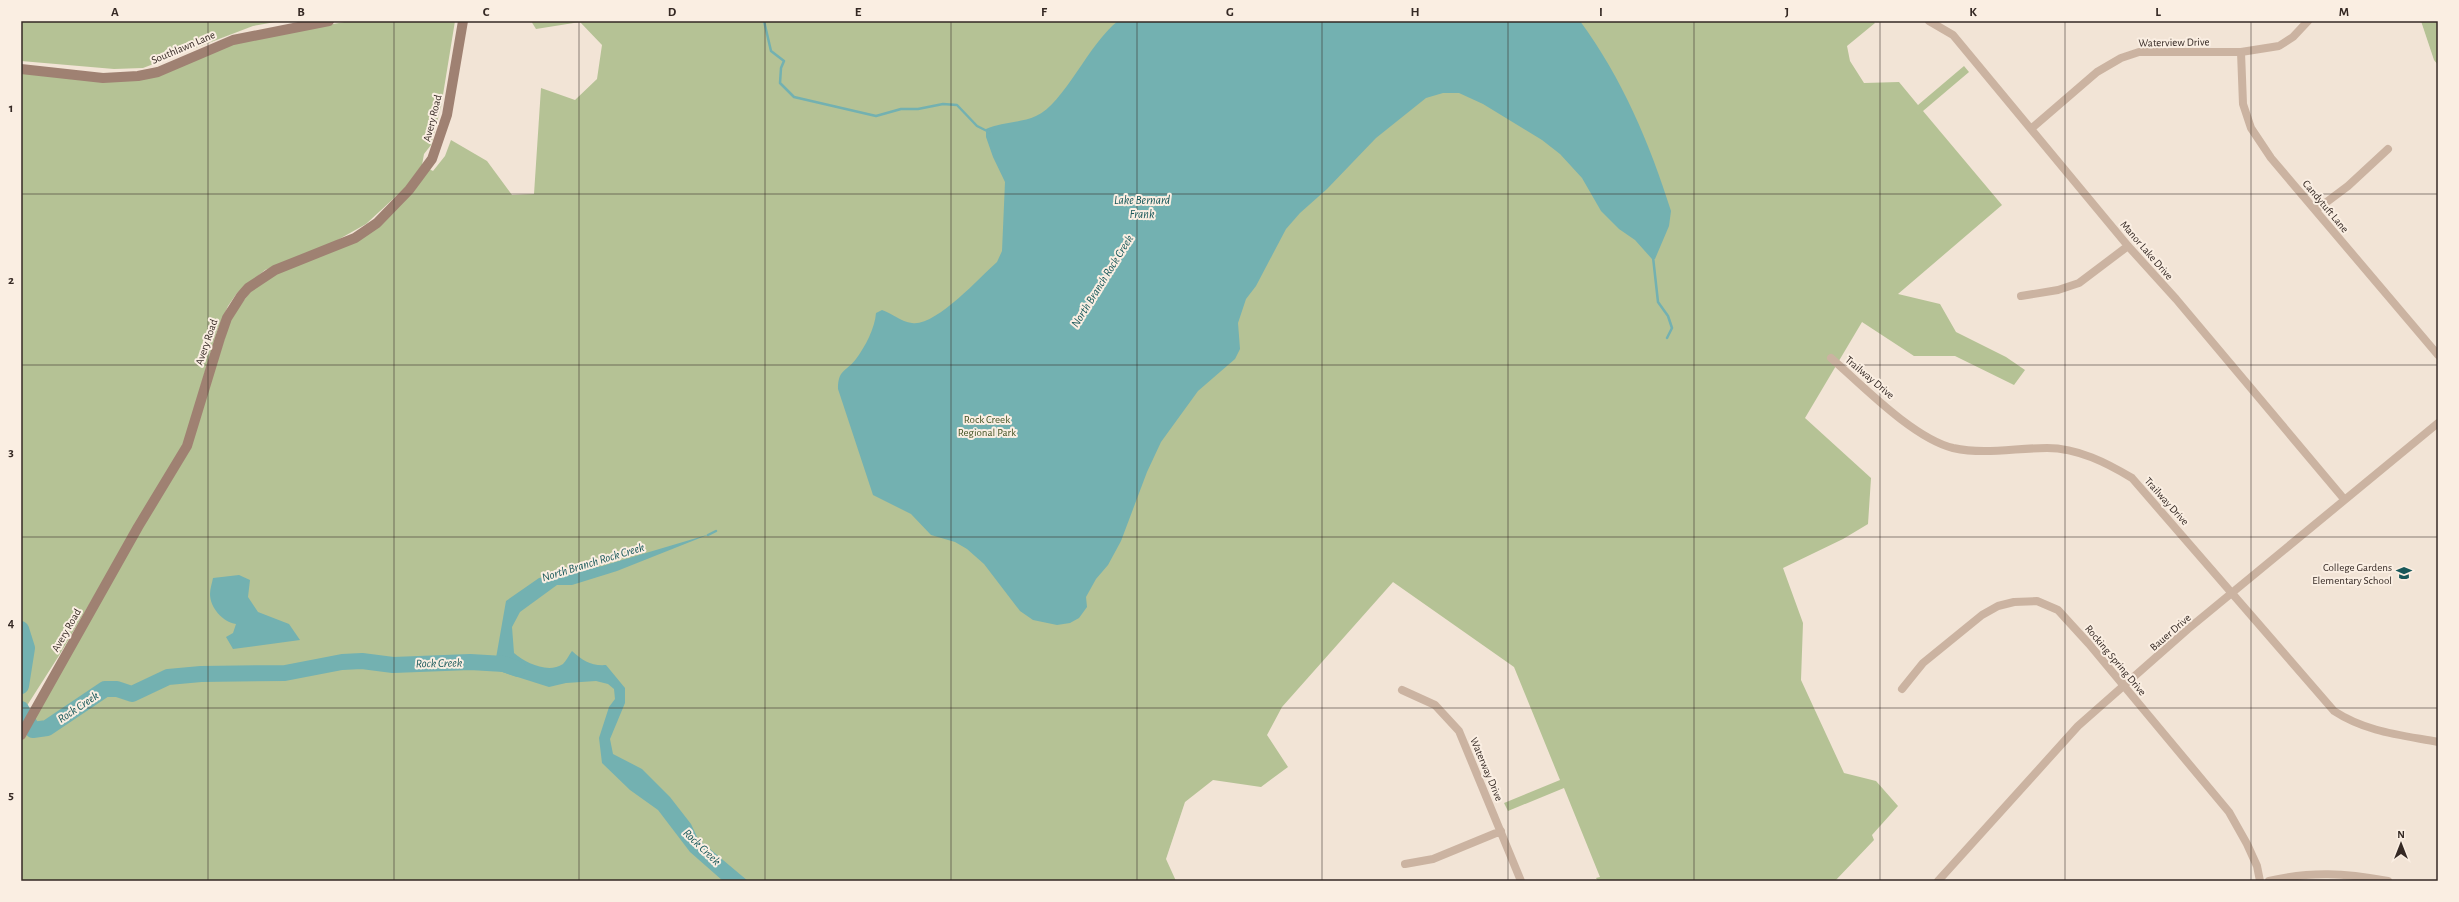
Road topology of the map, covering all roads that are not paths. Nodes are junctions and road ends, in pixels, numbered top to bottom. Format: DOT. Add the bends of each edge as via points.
graph roads {
  1 [pos="329,21"];
  2 [pos="463,21"];
  3 [pos="1929,21"];
  4 [pos="2308,21"];
  5 [pos="2241,52"];
  6 [pos="21,69"];
  7 [pos="2032,128"];
  8 [pos="2388,150"];
  9 [pos="2316,210"];
  10 [pos="2128,246"];
  11 [pos="2021,296"];
  12 [pos="2438,355"];
  13 [pos="1831,358"];
  14 [pos="2438,423"];
  15 [pos="2344,499"];
  16 [pos="2232,594"];
  17 [pos="2124,686"];
  18 [pos="1402,690"];
  19 [pos="1902,690"];
  20 [pos="22,734"];
  21 [pos="2438,742"];
  22 [pos="1501,831"];
  23 [pos="1406,864"];
  24 [pos="1521,881"];
  25 [pos="1938,881"];
  26 [pos="2260,881"];
  27 [pos="2269,881"];
  28 [pos="2388,881"];
  1 -- 6 [label="street, Southlawn Lane" via="233,40 158,72 138,76 103,78"];
  2 -- 20 [label="street, Avery Road" via="447,116 432,159 409,190 371,227 355,238 275,270 248,288 241,296 227,318 187,446"];
  3 -- 7 [label="street, Manor Lake Drive" via="1953,35"];
  4 -- 5 [label="street, Waterview Drive" via="2293,37 2279,46"];
  5 -- 7 [label="street, Waterview Drive" via="2140,52 2121,58 2097,72"];
  5 -- 9 [label="street, Candytuft Lane" via="2243,104 2251,128 2271,158"];
  7 -- 10 [label="street, Manor Lake Drive"];
  8 -- 9 [label="street" via="2348,186"];
  9 -- 12 [label="street, Candytuft Lane"];
  10 -- 11 [label="street" via="2080,282 2058,290"];
  10 -- 15 [label="street, Manor Lake Drive"];
  13 -- 16 [label="street, Trailway Drive" via="1915,430 1953,448 1986,452 2049,448 2094,457 2112,466 2137,483"];
  14 -- 15 [label="street, Bauer Drive"];
  15 -- 16 [label="street, Bauer Drive"];
  16 -- 17 [label="street, Bauer Drive"];
  16 -- 21 [label="street, Trailway Drive" via="2334,711 2352,723"];
  17 -- 19 [label="street, Rocking Spring Drive" via="2058,610 2037,601 1998,606 1982,615 1923,663"];
  17 -- 25 [label="street, Bauer Drive" via="2078,726"];
  17 -- 26 [label="street, Rocking Spring Drive" via="2229,812 2257,866"];
  18 -- 22 [label="street, Waterway Drive" via="1435,705 1459,731"];
  22 -- 23 [label="street" via="1433,859"];
  22 -- 24 [label="street, Waterway Drive"];
  27 -- 28 [label="street" via="2300,874 2334,873"];
}
